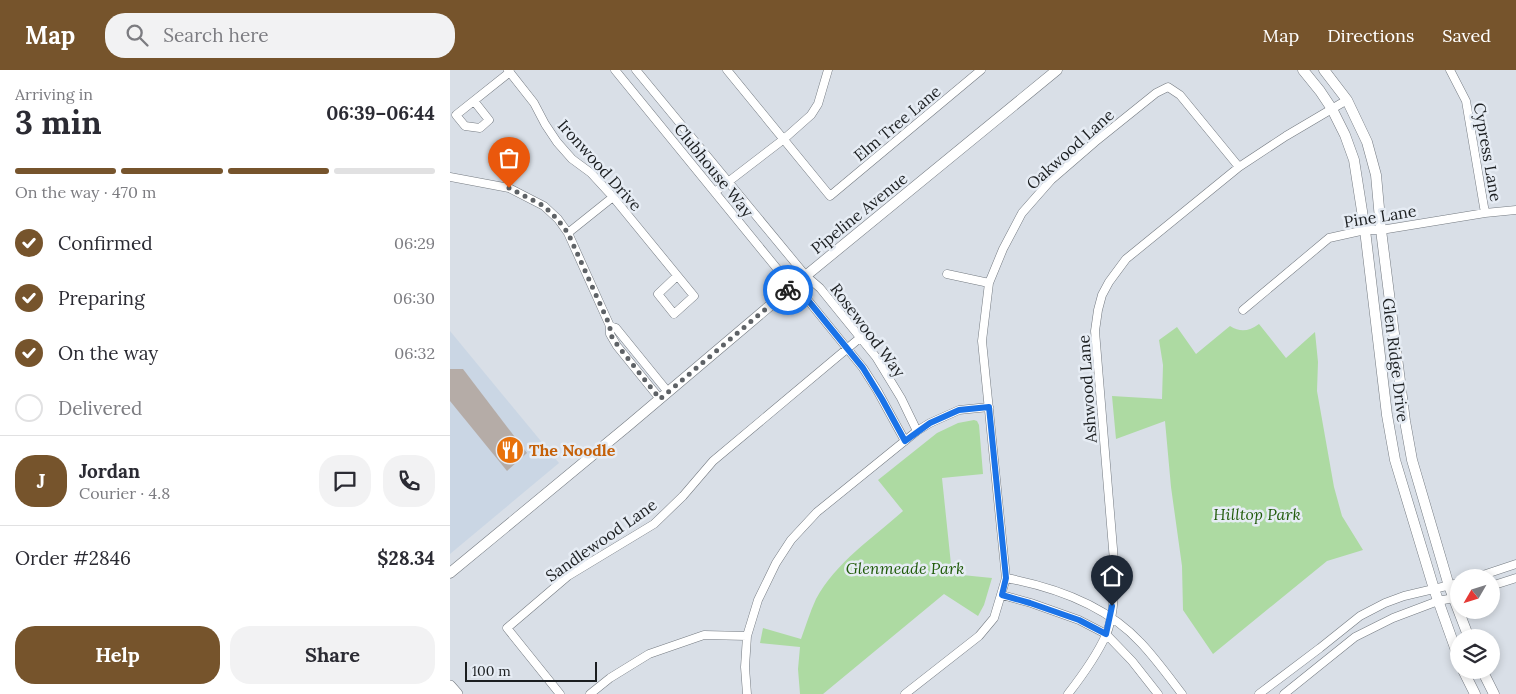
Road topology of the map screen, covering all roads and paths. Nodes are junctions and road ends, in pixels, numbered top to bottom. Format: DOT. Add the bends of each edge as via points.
graph roads {
  1 [pos="615,70"];
  2 [pos="636,70"];
  3 [pos="727,70"];
  4 [pos="828,70"];
  5 [pos="1057,70"];
  6 [pos="1303,70"];
  7 [pos="1324,70"];
  8 [pos="1450,70"];
  9 [pos="509,71"];
  10 [pos="977,71"];
  11 [pos="1347,100"];
  12 [pos="474,101"];
  13 [pos="1332,109"];
  14 [pos="784,139"];
  15 [pos="1239,167"];
  16 [pos="450,177"];
  17 [pos="728,182"];
  18 [pos="715,192"];
  19 [pos="613,197"];
  20 [pos="1516,210"];
  21 [pos="1485,213"];
  22 [pos="1365,230"];
  23 [pos="1381,230"];
  24 [pos="568,233"];
  25 [pos="947,274"];
  26 [pos="677,276"];
  27 [pos="806,276"];
  28 [pos="989,283"];
  29 [pos="792,287"];
  30 [pos="1243,310"];
  31 [pos="610,326"];
  32 [pos="861,337"];
  33 [pos="848,348"];
  34 [pos="645,363"];
  35 [pos="637,370"];
  36 [pos="668,392"];
  37 [pos="660,399"];
  38 [pos="989,407"];
  39 [pos="917,431"];
  40 [pos="905,441"];
  41 [pos="1516,564"];
  42 [pos="1500,569"];
  43 [pos="1450,572"];
  44 [pos="450,573"];
  45 [pos="1006,578"];
  46 [pos="1516,578"];
  47 [pos="1500,583"];
  48 [pos="1450,585"];
  49 [pos="1434,589"];
  50 [pos="1002,595"];
  51 [pos="1450,599"];
  52 [pos="1438,601"];
  53 [pos="1111,617"];
  54 [pos="1106,634"];
  55 [pos="1450,634"];
  56 [pos="747,636"];
  57 [pos="1468,679"];
  58 [pos="1486,679"];
  59 [pos="450,686"];
  60 [pos="457,694"];
  61 [pos="560,694"];
  62 [pos="590,694"];
  63 [pos="747,694"];
  64 [pos="905,694"];
  65 [pos="1068,694"];
  66 [pos="1158,694"];
  67 [pos="1182,694"];
  68 [pos="1259,694"];
  69 [pos="1284,694"];
  70 [pos="1475,694"];
  71 [pos="1494,694"];
  1 -- 18 [label="street, Clubhouse Way"];
  2 -- 17 [label="street, Clubhouse Way"];
  3 -- 14 [label="street"];
  4 -- 14 [label="street" via="818,104 811,115"];
  5 -- 27 [label="street, Pipeline Avenue"];
  6 -- 13 [label="street, Glen Ridge Drive"];
  7 -- 11 [label="street, Glen Ridge Drive"];
  8 -- 21 [label="street, Cypress Lane" via="1466,101"];
  9 -- 12 [label="street"];
  9 -- 19 [label="street, Ironwood Drive" via="534,103 557,142"];
  10 -- 14 [label="street, Elm Tree Lane" via="830,196"];
  11 -- 13 [label="street, Ashwood Lane"];
  11 -- 23 [label="street, Glen Ridge Drive" via="1367,142 1376,175"];
  13 -- 15 [label="street, Ashwood Lane"];
  13 -- 22 [label="street, Glen Ridge Drive" via="1354,160"];
  14 -- 17 [label="street"];
  15 -- 28 [label="street, Oakwood Lane" via="1180,95 1168,87 1148,99 1051,180 1022,213"];
  15 -- 53 [label="street, Ashwood Lane" via="1126,259 1102,295 1095,331 1116,573"];
  16 -- 24 [label="street" via="509,188 544,206"];
  17 -- 18 [label="street"];
  17 -- 27 [label="street, Clubhouse Way"];
  18 -- 29 [label="street, Clubhouse Way"];
  19 -- 24 [label="street"];
  19 -- 26 [label="street, Ironwood Drive"];
  20 -- 21 [label="street, Pine Lane"];
  21 -- 23 [label="street, Pine Lane"];
  22 -- 23 [label="street, Pine Lane"];
  22 -- 30 [label="street, Pine Lane" via="1329,238"];
  22 -- 49 [label="street, Glen Ridge Drive" via="1395,460"];
  23 -- 43 [label="street, Glen Ridge Drive" via="1412,460"];
  24 -- 31 [label="street"];
  25 -- 28 [label="street"];
  26 -- 26 [label="street, Ironwood Drive" via="694,296 674,314 658,294"];
  27 -- 29 [label="street, Pipeline Avenue"];
  27 -- 32 [label="street, Rosewood Way"];
  28 -- 38 [label="street, Oakwood Lane" via="982,341"];
  29 -- 33 [label="street, Rosewood Way" via="807,299"];
  29 -- 36 [label="street, Pipeline Avenue"];
  31 -- 34 [label="street" via="616,328"];
  31 -- 35 [label="street" via="610,334"];
  32 -- 33 [label="street, Sandlewood Lane"];
  32 -- 39 [label="street, Rosewood Way" via="890,379"];
  33 -- 40 [label="street, Rosewood Way" via="877,390"];
  33 -- 61 [label="street, Sandlewood Lane" via="713,461 654,524 568,576 507,628"];
  34 -- 35 [label="street"];
  34 -- 36 [label="street"];
  35 -- 37 [label="street"];
  36 -- 37 [label="street, Pipeline Avenue"];
  37 -- 44 [label="street, Pipeline Avenue"];
  38 -- 39 [label="street" via="959,410"];
  38 -- 45 [label="street, Oakwood Lane"];
  39 -- 40 [label="street"];
  40 -- 56 [label="street" via="817,512 791,540 758,600"];
  41 -- 42 [label="street"];
  45 -- 50 [label="street, Oakwood Lane"];
  45 -- 53 [label="street" via="1030,582"];
  46 -- 47 [label="street"];
  48 -- 49 [label="street"];
  49 -- 52 [label="street, Glen Ridge Drive"];
  49 -- 68 [label="street" via="1404,596 1360,616"];
  50 -- 54 [label="street" via="1079,620"];
  50 -- 64 [label="street, Oakwood Lane" via="994,618 979,636"];
  51 -- 52 [label="street"];
  52 -- 55 [label="street, Glen Ridge Drive"];
  52 -- 69 [label="street" via="1355,637"];
  53 -- 54 [label="street, Ashwood Lane"];
  53 -- 67 [label="street" via="1141,643"];
  54 -- 65 [label="street, Ashwood Lane" via="1084,674"];
  54 -- 66 [label="street"];
  56 -- 62 [label="street" via="704,635 649,654"];
  56 -- 63 [label="street"];
  57 -- 70 [label="street"];
  58 -- 71 [label="street"];
  59 -- 60 [label="main road"];
}
